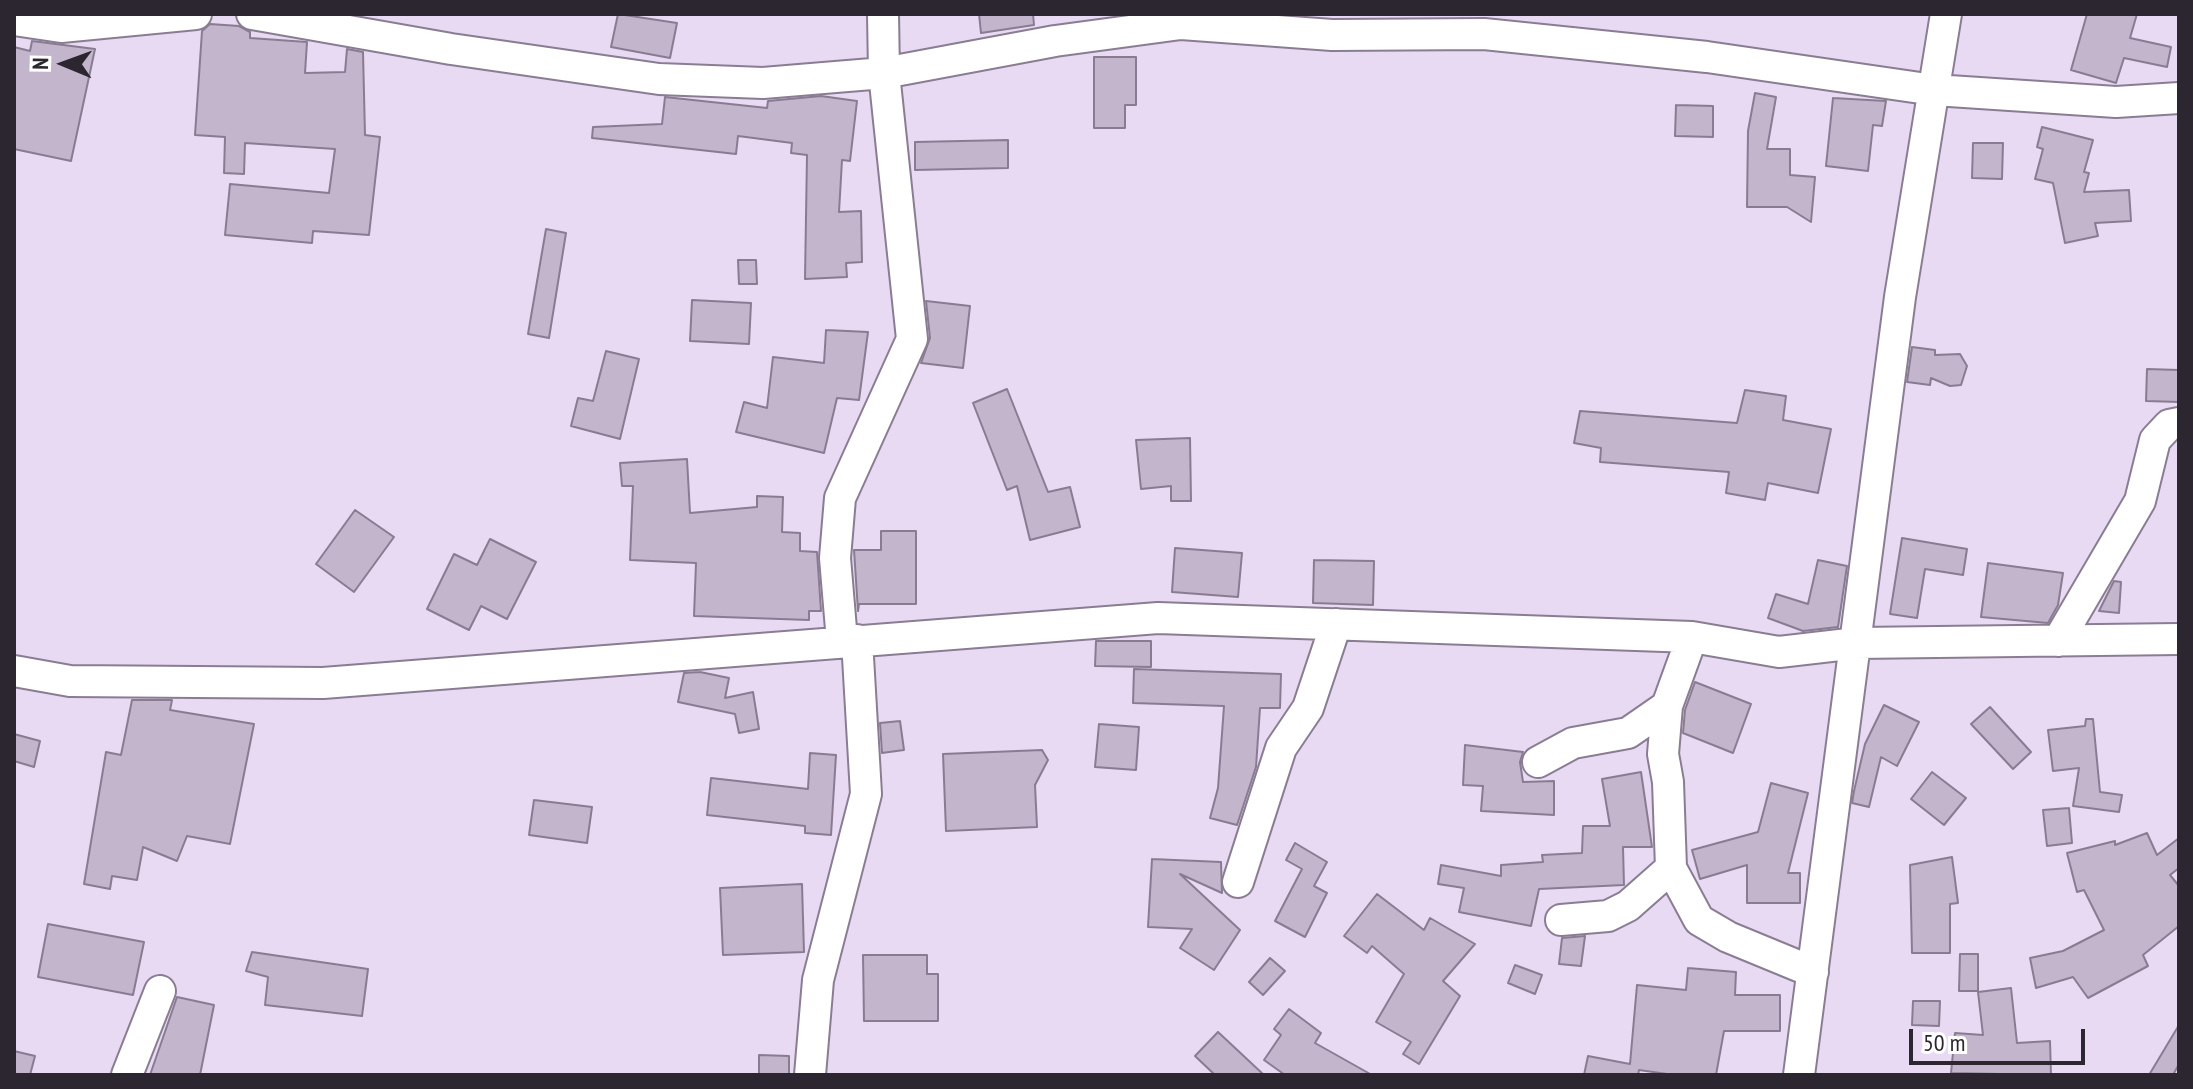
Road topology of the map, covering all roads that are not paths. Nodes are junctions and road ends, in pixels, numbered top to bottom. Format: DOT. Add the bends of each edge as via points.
graph roads {
  1 [pos="196,14"];
  2 [pos="252,14"];
  3 [pos="883,14"];
  4 [pos="1946,14"];
  5 [pos="14,20"];
  6 [pos="1078,26"];
  7 [pos="884,73"];
  8 [pos="1934,90"];
  9 [pos="2179,98"];
  10 [pos="2179,423"];
  11 [pos="1336,624"];
  12 [pos="1692,637"];
  13 [pos="2179,639"];
  14 [pos="850,641"];
  15 [pos="2058,641"];
  16 [pos="1857,643"];
  17 [pos="14,671"];
  18 [pos="1667,706"];
  19 [pos="1628,733"];
  20 [pos="1663,754"];
  21 [pos="1538,762"];
  22 [pos="1671,868"];
  23 [pos="1238,882"];
  24 [pos="1561,920"];
  25 [pos="1813,972"];
  26 [pos="160,991"];
  27 [pos="127,1075"];
  28 [pos="810,1075"];
  29 [pos="1799,1075"];
  1 -- 5 [label="street" via="61,27"];
  2 -- 7 [label="street" via="659,79 763,83"];
  3 -- 7 [label="street"];
  4 -- 8 [label="street"];
  6 -- 7 [label="street"];
  6 -- 8 [label="street" via="1181,24 1332,35 1484,34 1707,57"];
  7 -- 14 [label="street" via="912,339 840,498 835,558"];
  8 -- 9 [label="street" via="2116,102"];
  8 -- 16 [label="street" via="1900,297"];
  10 -- 15 [label="street" via="2169,425 2155,440 2140,501"];
  11 -- 12 [label="street"];
  11 -- 14 [label="street" via="1158,618"];
  11 -- 23 [label="street" via="1308,708 1281,748"];
  12 -- 16 [label="street" via="1779,652"];
  12 -- 18 [label="street"];
  13 -- 15 [label="street"];
  14 -- 17 [label="street" via="323,683 70,681"];
  14 -- 28 [label="street" via="866,794 818,980"];
  15 -- 16 [label="street"];
  16 -- 25 [label="street"];
  18 -- 19 [label="street"];
  18 -- 20 [label="street"];
  19 -- 20 [label="street"];
  19 -- 21 [label="street" via="1573,743"];
  20 -- 22 [label="street"];
  22 -- 24 [label="street" via="1628,906 1608,916"];
  22 -- 25 [label="street" via="1699,920"];
  25 -- 29 [label="street"];
  26 -- 27 [label="street"];
}
